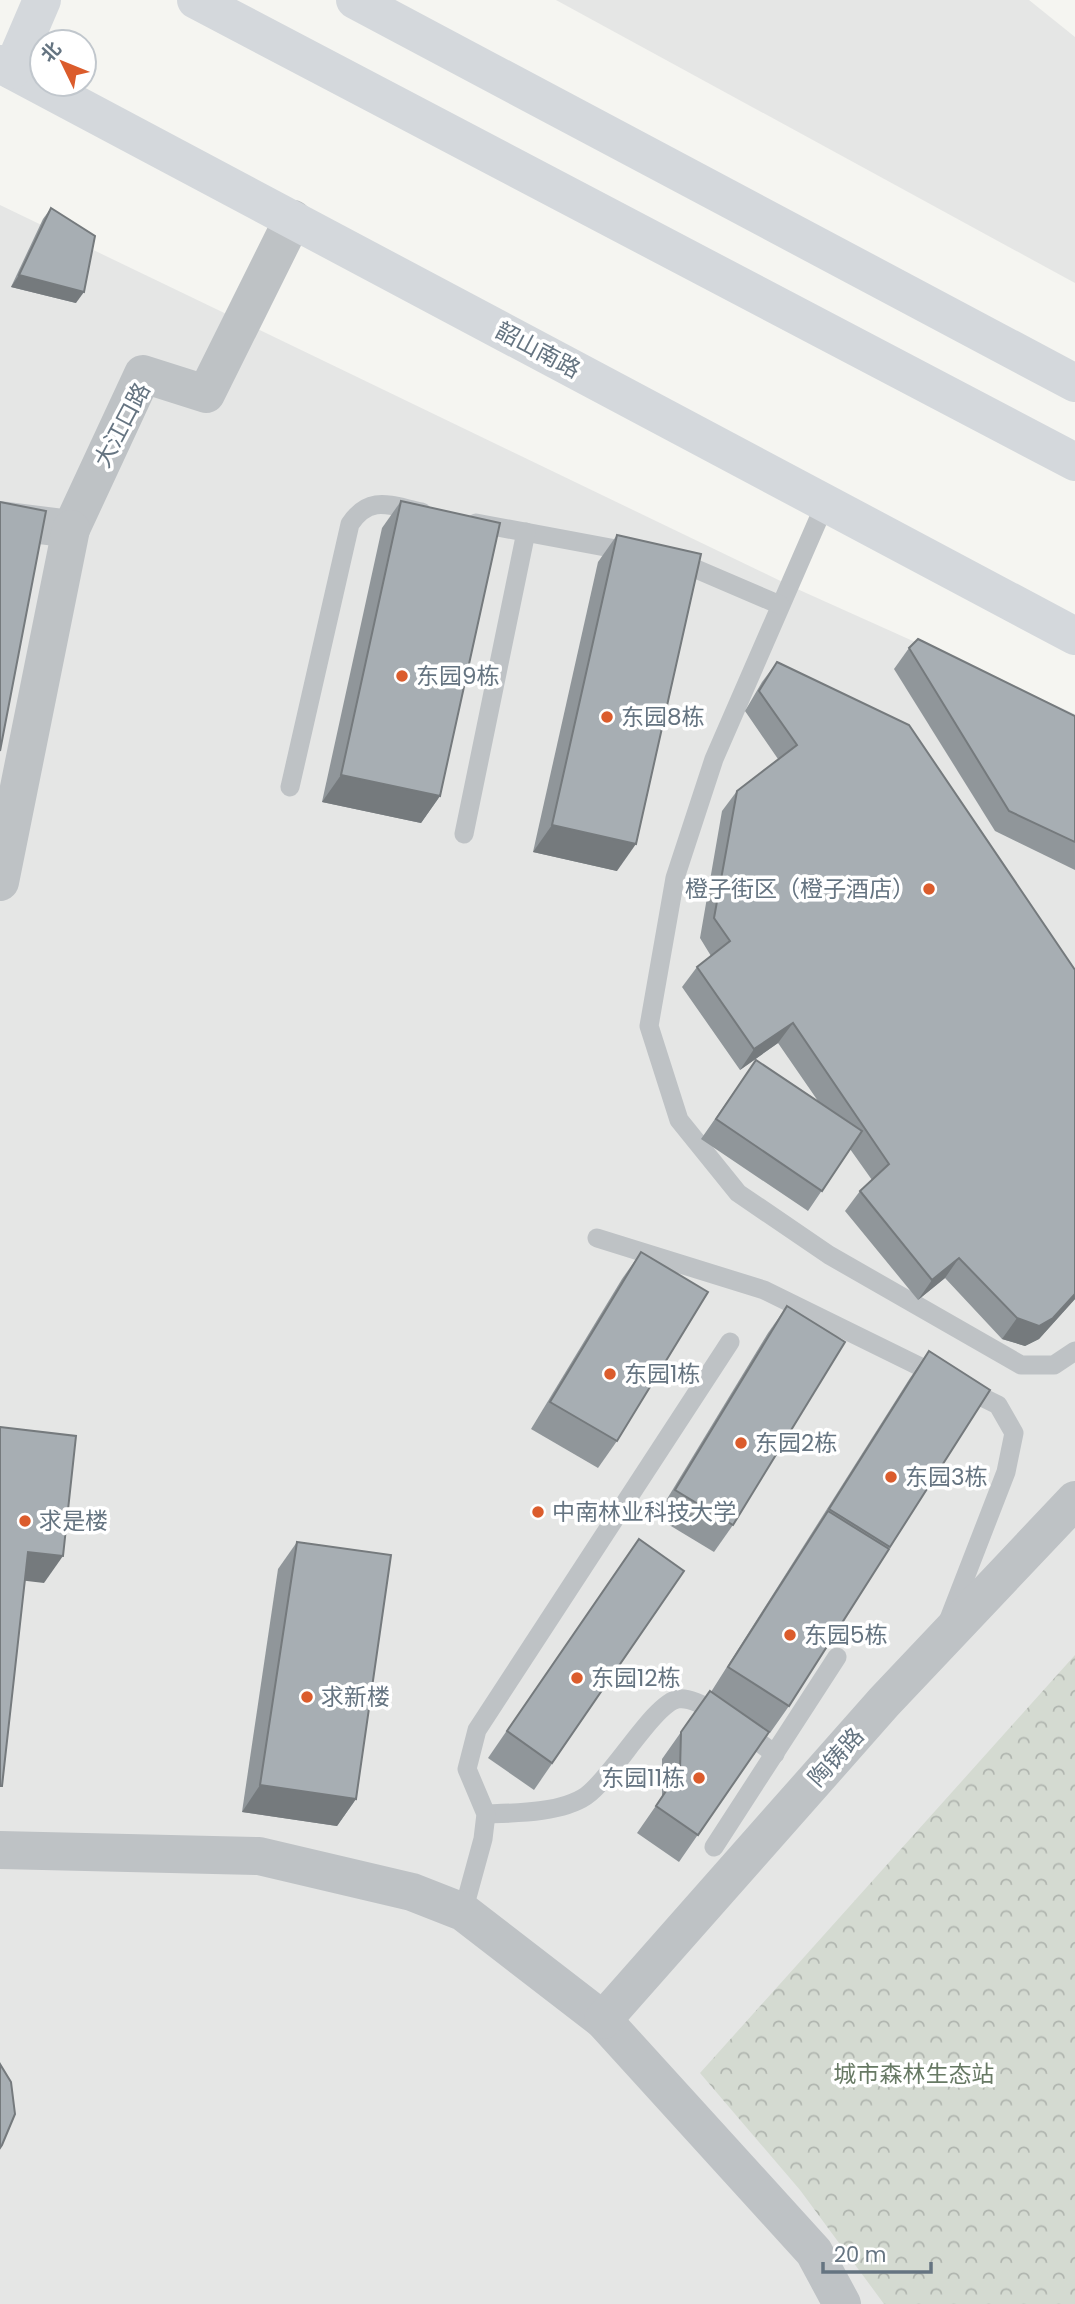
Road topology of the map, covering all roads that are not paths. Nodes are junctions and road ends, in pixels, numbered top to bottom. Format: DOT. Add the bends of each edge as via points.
graph roads {
  1 [pos="42,0"];
  2 [pos="196,0"];
  3 [pos="355,0"];
  4 [pos="6,67"];
  5 [pos="293,219"];
  6 [pos="1075,383"];
  7 [pos="1075,462"];
  8 [pos="825,504"];
  9 [pos="437,515"];
  10 [pos="0,520"];
  11 [pos="463,520"];
  12 [pos="71,528"];
  13 [pos="526,532"];
  14 [pos="780,605"];
  15 [pos="1075,636"];
  16 [pos="290,787"];
  17 [pos="464,834"];
  18 [pos="0,881"];
  19 [pos="597,1238"];
  20 [pos="730,1342"];
  21 [pos="1075,1351"];
  22 [pos="1075,1500"];
  23 [pos="940,1643"];
  24 [pos="837,1657"];
  25 [pos="775,1754"];
  26 [pos="486,1814"];
  27 [pos="714,1847"];
  28 [pos="0,1850"];
  29 [pos="463,1912"];
  30 [pos="603,2020"];
  31 [pos="842,2304"];
  1 -- 4 [label="main road"];
  2 -- 7 [label="main road"];
  3 -- 6 [label="main road"];
  4 -- 5 [label="main road, 韶山南路"];
  5 -- 8 [label="main road, 韶山南路"];
  5 -- 12 [label="street, 大江口路" via="206,394 143,374"];
  8 -- 14 [label="lane"];
  8 -- 15 [label="main road, 韶山南路"];
  9 -- 16 [label="lane" via="374,503 359,510 350,524"];
  10 -- 12 [label="street"];
  11 -- 13 [label="lane"];
  12 -- 18 [label="street"];
  13 -- 14 [label="lane" via="678,561"];
  13 -- 17 [label="lane"];
  14 -- 21 [label="lane" via="714,758 675,878 649,1026 679,1120 738,1193 829,1255 1021,1365 1054,1365"];
  19 -- 23 [label="lane" via="764,1290 998,1405 1014,1433 1006,1472"];
  20 -- 26 [label="lane" via="478,1730 467,1769"];
  22 -- 23 [label="street, 陶铸路"];
  23 -- 30 [label="street, 陶铸路"];
  24 -- 25 [label="lane"];
  25 -- 26 [label="lane" via="696,1701 677,1699 661,1707 607,1778 584,1798 535,1812"];
  25 -- 27 [label="lane"];
  26 -- 29 [label="lane"];
  28 -- 29 [label="street" via="259,1856 412,1892"];
  29 -- 30 [label="street"];
  30 -- 31 [label="street" via="814,2252"];
}
